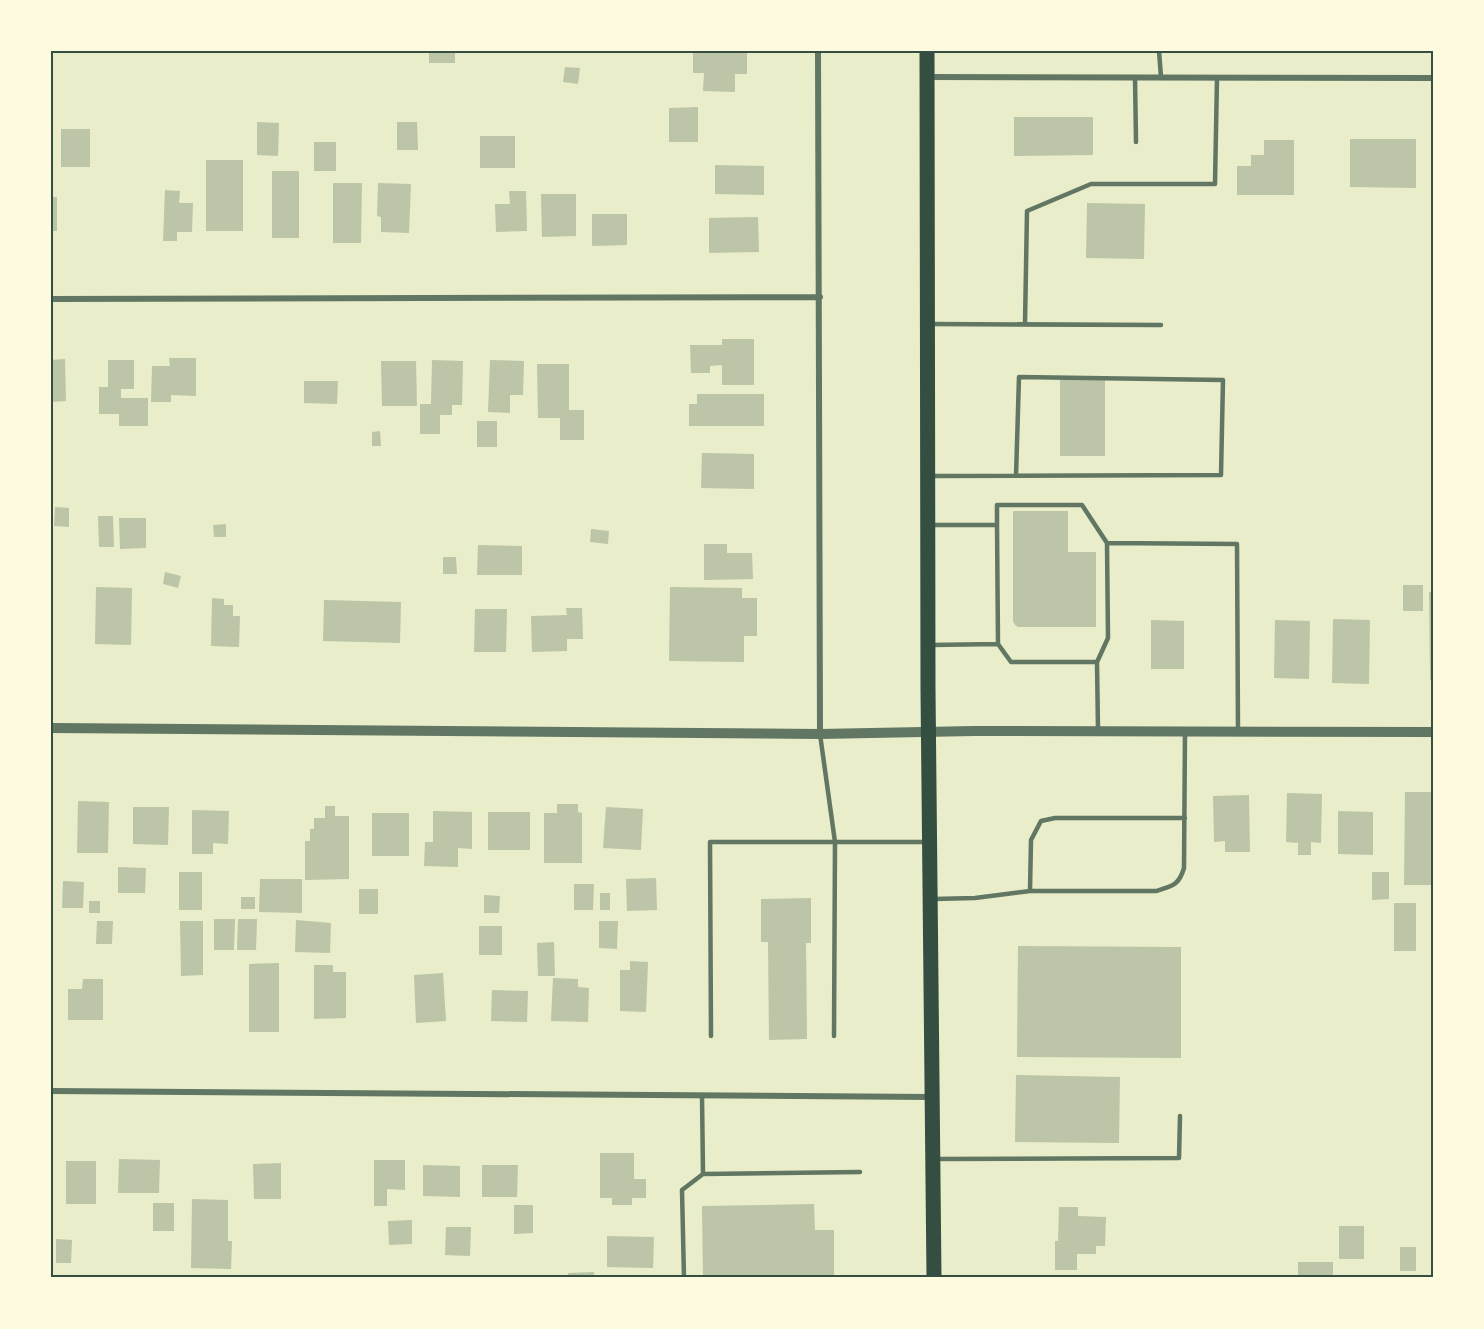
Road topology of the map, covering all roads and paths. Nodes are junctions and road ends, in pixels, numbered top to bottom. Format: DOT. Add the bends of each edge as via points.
graph roads {
  1 [pos="818,51"];
  2 [pos="927,51"];
  3 [pos="1159,51"];
  4 [pos="927,77"];
  5 [pos="1136,77"];
  6 [pos="1161,77"];
  7 [pos="1217,78"];
  8 [pos="1433,78"];
  9 [pos="1137,142"];
  10 [pos="820,297"];
  11 [pos="51,299"];
  12 [pos="927,324"];
  13 [pos="1025,324"];
  14 [pos="1161,325"];
  15 [pos="927,476"];
  16 [pos="1016,476"];
  17 [pos="928,525"];
  18 [pos="997,525"];
  19 [pos="1107,543"];
  20 [pos="998,644"];
  21 [pos="928,645"];
  22 [pos="1097,662"];
  23 [pos="51,728"];
  24 [pos="1098,731"];
  25 [pos="1185,731"];
  26 [pos="929,732"];
  27 [pos="1238,732"];
  28 [pos="1433,732"];
  29 [pos="820,734"];
  30 [pos="1185,818"];
  31 [pos="835,842"];
  32 [pos="931,842"];
  33 [pos="1030,891"];
  34 [pos="930,899"];
  35 [pos="711,1036"];
  36 [pos="834,1036"];
  37 [pos="51,1091"];
  38 [pos="702,1096"];
  39 [pos="932,1096"];
  40 [pos="1180,1116"];
  41 [pos="933,1159"];
  42 [pos="860,1172"];
  43 [pos="703,1174"];
  44 [pos="684,1278"];
  45 [pos="934,1278"];
  1 -- 10 [label="street"];
  2 -- 4 [label="main road"];
  3 -- 6 [label="lane"];
  4 -- 5 [label="street"];
  4 -- 12 [label="main road"];
  5 -- 6 [label="street"];
  5 -- 9 [label="lane"];
  6 -- 7 [label="street"];
  7 -- 8 [label="street"];
  7 -- 13 [label="lane" via="1215,184 1091,184 1027,211"];
  10 -- 11 [label="street"];
  10 -- 29 [label="street"];
  12 -- 13 [label="lane"];
  12 -- 15 [label="main road"];
  13 -- 14 [label="lane"];
  15 -- 16 [label="lane"];
  15 -- 17 [label="main road"];
  16 -- 16 [label="lane" via="1221,475 1223,380 1019,377"];
  17 -- 18 [label="lane"];
  17 -- 21 [label="main road"];
  18 -- 19 [label="lane" via="997,505 1082,505"];
  18 -- 20 [label="lane"];
  19 -- 22 [label="lane" via="1108,638"];
  19 -- 27 [label="lane" via="1237,544"];
  20 -- 21 [label="lane"];
  20 -- 22 [label="lane" via="1011,662"];
  21 -- 26 [label="main road"];
  22 -- 24 [label="lane"];
  23 -- 29 [label="street"];
  24 -- 25 [label="street"];
  24 -- 26 [label="street"];
  25 -- 27 [label="street"];
  25 -- 30 [label="lane"];
  26 -- 29 [label="street"];
  26 -- 32 [label="main road"];
  27 -- 28 [label="street"];
  29 -- 31 [label="lane"];
  30 -- 33 [label="lane" via="1184,868 1180,880 1172,887 1156,891"];
  30 -- 33 [label="lane" via="1041,821 1031,840"];
  31 -- 32 [label="lane"];
  31 -- 35 [label="lane" via="710,842"];
  31 -- 36 [label="lane"];
  32 -- 34 [label="main road"];
  33 -- 34 [label="lane"];
  34 -- 39 [label="main road"];
  37 -- 38 [label="street"];
  38 -- 39 [label="street"];
  38 -- 43 [label="lane"];
  39 -- 41 [label="main road"];
  40 -- 41 [label="lane" via="1179,1158"];
  41 -- 45 [label="main road"];
  42 -- 43 [label="lane"];
  43 -- 44 [label="lane" via="682,1190"];
}
